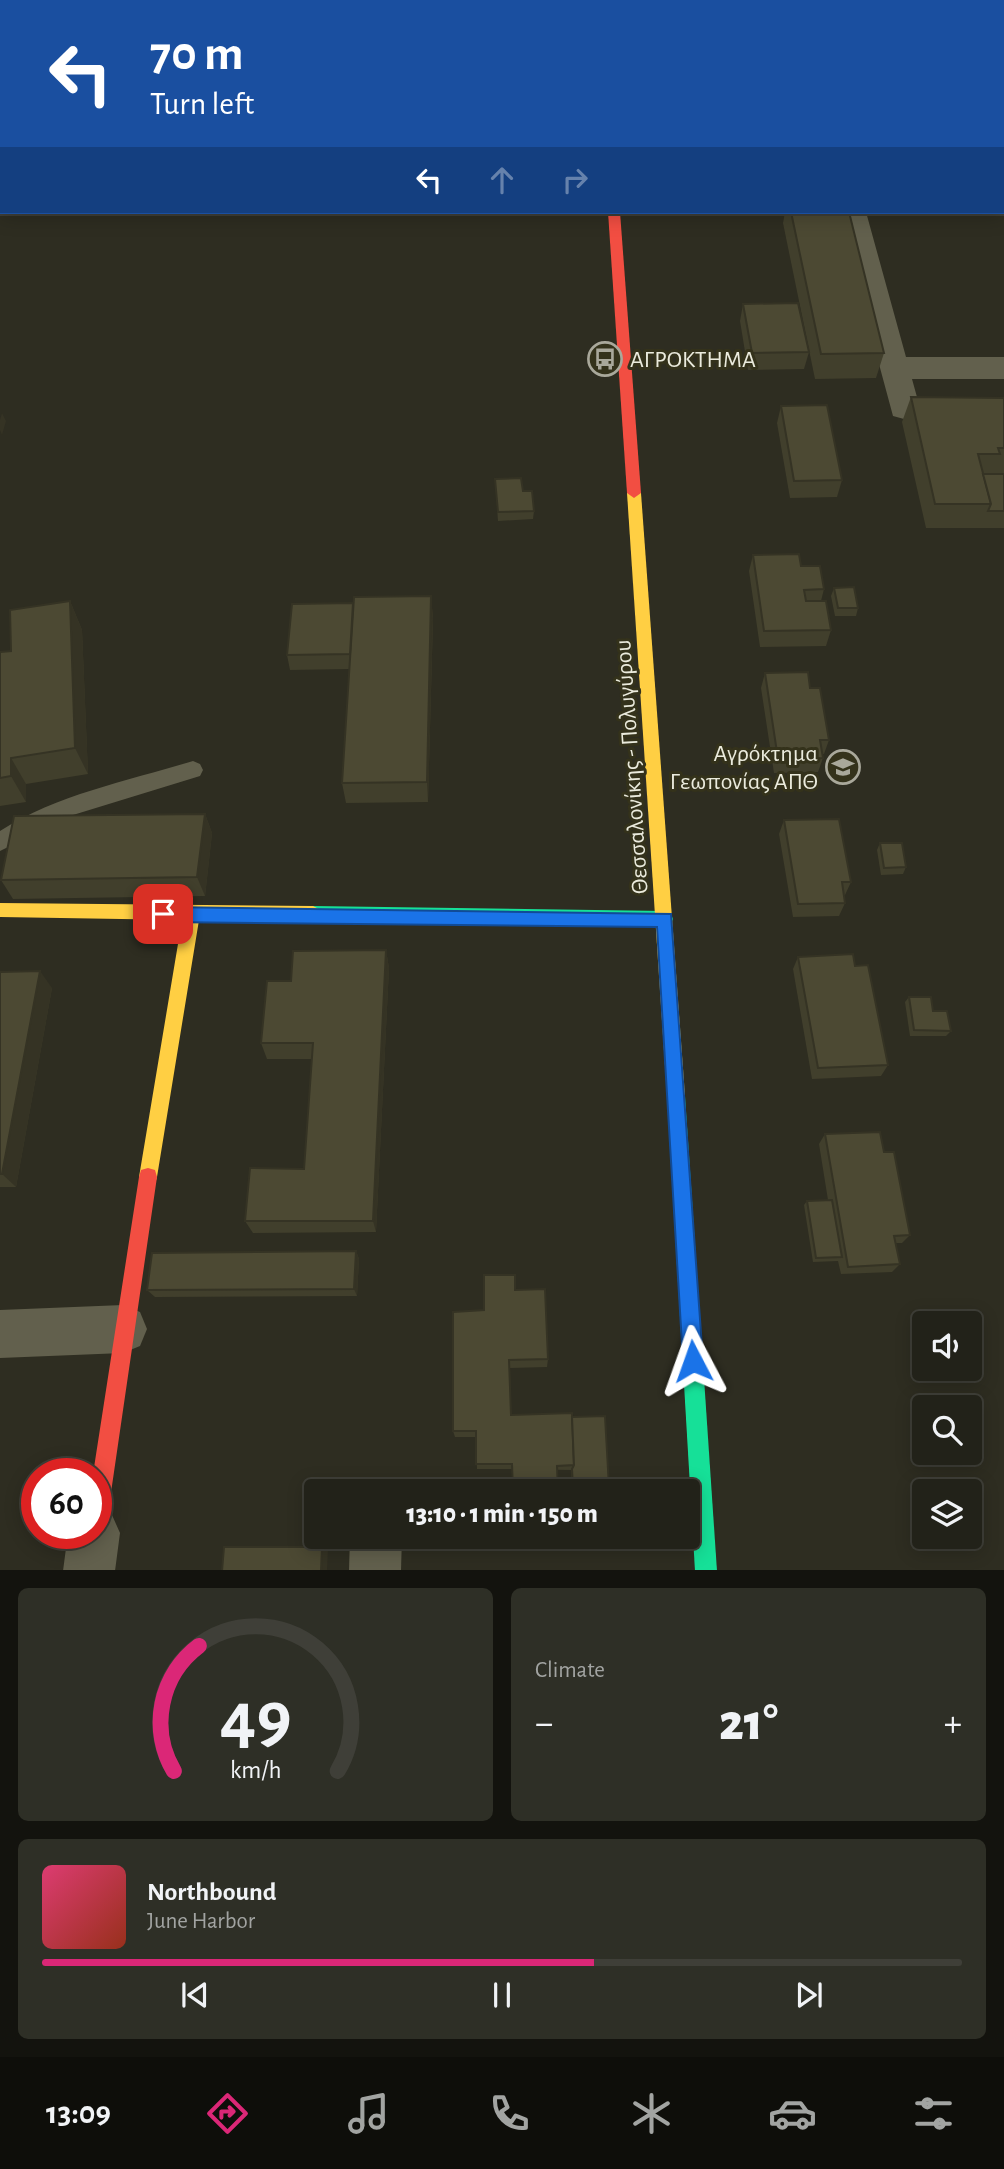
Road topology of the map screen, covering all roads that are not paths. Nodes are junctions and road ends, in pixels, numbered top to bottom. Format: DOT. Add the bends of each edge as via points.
graph roads {
  1 [pos="614,214"];
  2 [pos="853,214"];
  3 [pos="894,368"];
  4 [pos="1004,368"];
  5 [pos="904,408"];
  6 [pos="193,770"];
  7 [pos="0,842"];
  8 [pos="0,910"];
  9 [pos="191,915"];
  10 [pos="665,919"];
  11 [pos="123,1329"];
  12 [pos="0,1334"];
  13 [pos="105,1458"];
  14 [pos="92,1549"];
  15 [pos="376,1549"];
  16 [pos="89,1570"];
  17 [pos="375,1570"];
  18 [pos="706,1570"];
  1 -- 10 [label="main road, Θεσσαλονίκης - Πολυγύρου"];
  2 -- 3 [label="street"];
  3 -- 4 [label="street"];
  3 -- 5 [label="street"];
  6 -- 7 [label="lane" via="49,816"];
  8 -- 9 [label="main road"];
  9 -- 10 [label="main road"];
  9 -- 11 [label="main road"];
  10 -- 18 [label="main road, Θεσσαλονίκης - Πολυγύρου"];
  11 -- 12 [label="street"];
  11 -- 13 [label="main road"];
  14 -- 16 [label="street"];
  15 -- 17 [label="street"];
}
